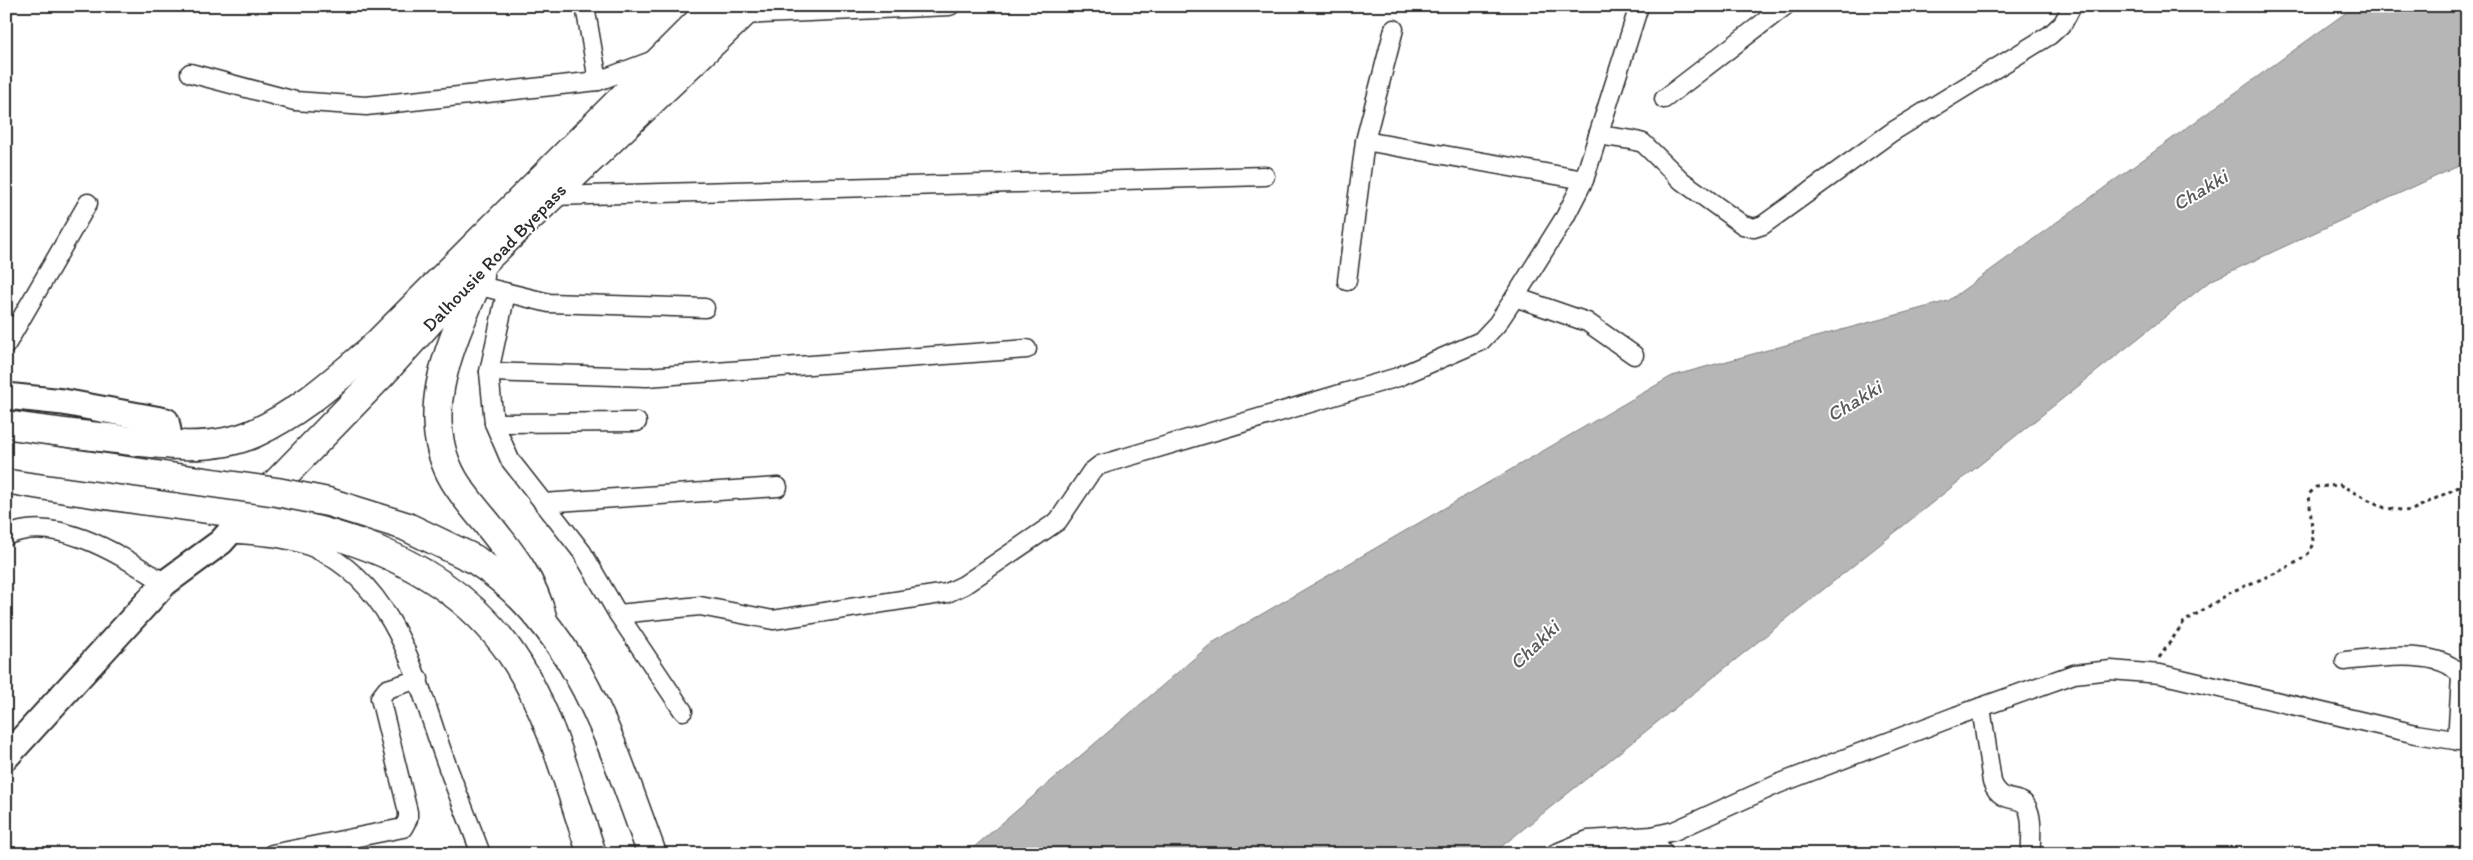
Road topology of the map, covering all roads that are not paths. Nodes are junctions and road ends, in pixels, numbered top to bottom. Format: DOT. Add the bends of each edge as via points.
graph roads {
  1 [pos="585,6"];
  2 [pos="714,6"];
  3 [pos="950,6"];
  4 [pos="1639,6"];
  5 [pos="1785,6"];
  6 [pos="2072,6"];
  7 [pos="746,11"];
  8 [pos="1394,29"];
  9 [pos="661,57"];
  10 [pos="190,73"];
  11 [pos="598,81"];
  12 [pos="1664,99"];
  13 [pos="1598,135"];
  14 [pos="1365,141"];
  15 [pos="1265,176"];
  16 [pos="1584,180"];
  17 [pos="552,196"];
  18 [pos="88,203"];
  19 [pos="488,257"];
  20 [pos="1347,282"];
  21 [pos="476,285"];
  22 [pos="506,293"];
  23 [pos="1515,297"];
  24 [pos="705,308"];
  25 [pos="6,345"];
  26 [pos="1027,349"];
  27 [pos="1634,355"];
  28 [pos="489,372"];
  29 [pos="6,396"];
  30 [pos="637,422"];
  31 [pos="494,423"];
  32 [pos="6,425"];
  33 [pos="171,446"];
  34 [pos="6,454"];
  35 [pos="6,479"];
  36 [pos="778,486"];
  37 [pos="146,501"];
  38 [pos="543,503"];
  39 [pos="237,524"];
  40 [pos="6,536"];
  41 [pos="164,582"];
  42 [pos="618,614"];
  43 [pos="543,620"];
  44 [pos="2345,661"];
  45 [pos="419,679"];
  46 [pos="1982,707"];
  47 [pos="683,711"];
  48 [pos="2462,741"];
  49 [pos="6,757"];
  50 [pos="1652,836"];
  51 [pos="272,854"];
  52 [pos="481,854"];
  53 [pos="592,854"];
  54 [pos="652,854"];
  55 [pos="1554,854"];
  56 [pos="1664,854"];
  57 [pos="2031,854"];
  1 -- 11 [label="street"];
  2 -- 9 [label="highway"];
  3 -- 7 [label="street"];
  4 -- 13 [label="street"];
  5 -- 12 [label="street"];
  6 -- 13 [label="street" via="2050,35 1892,132 1763,226 1743,225 1682,181 1643,143"];
  7 -- 17 [label="highway, Dalhousie Road Byepass"];
  8 -- 14 [label="street"];
  9 -- 11 [label="street"];
  9 -- 33 [label="highway" via="372,349 314,398 279,421 233,441"];
  10 -- 11 [label="street" via="295,101 366,106"];
  13 -- 16 [label="street"];
  14 -- 16 [label="street"];
  14 -- 20 [label="street"];
  15 -- 17 [label="street"];
  16 -- 23 [label="street"];
  17 -- 19 [label="highway, Dalhousie Road Byepass"];
  18 -- 25 [label="street"];
  19 -- 21 [label="highway"];
  19 -- 39 [label="highway, Dalhousie Road Byepass" via="380,376"];
  21 -- 22 [label="street"];
  21 -- 43 [label="highway" via="449,348 440,381 438,431 443,456 454,479 530,581"];
  22 -- 24 [label="street" via="550,303"];
  22 -- 28 [label="street"];
  23 -- 27 [label="street" via="1588,322"];
  23 -- 42 [label="street" via="1481,341 1419,370 1100,465 1091,472 1058,522 947,593 773,620 700,606"];
  26 -- 28 [label="street" via="647,377"];
  28 -- 31 [label="street"];
  29 -- 33 [label="street" via="62,402 166,421"];
  30 -- 31 [label="street"];
  31 -- 38 [label="street" via="510,460"];
  32 -- 33 [label="highway"];
  33 -- 37 [label="highway" via="184,466 183,472 170,488"];
  34 -- 43 [label="highway, bridge" via="328,502 405,526 474,559 498,574"];
  35 -- 37 [label="highway"];
  36 -- 38 [label="street"];
  37 -- 39 [label="highway"];
  38 -- 42 [label="street" via="582,552"];
  39 -- 41 [label="street" via="221,542"];
  39 -- 45 [label="street" via="314,548 348,569 372,591 395,627"];
  39 -- 53 [label="highway" via="344,537 413,566 476,612 518,663 535,695"];
  40 -- 41 [label="street" via="36,530 74,535 112,550"];
  41 -- 49 [label="street"];
  42 -- 47 [label="street"];
  43 -- 54 [label="highway" via="584,684 608,735"];
  44 -- 48 [label="street" via="2412,657 2456,668 2460,677"];
  45 -- 51 [label="street" via="387,689 380,698 408,812 403,828"];
  45 -- 52 [label="street" via="443,755"];
  46 -- 48 [label="street" via="2074,674 2111,670 2150,674 2416,734"];
  46 -- 50 [label="street" via="1778,784 1674,831"];
  46 -- 57 [label="street" via="1992,782 2002,797 2027,806"];
  50 -- 55 [label="street" via="1588,840"];
  50 -- 56 [label="street"];
}
